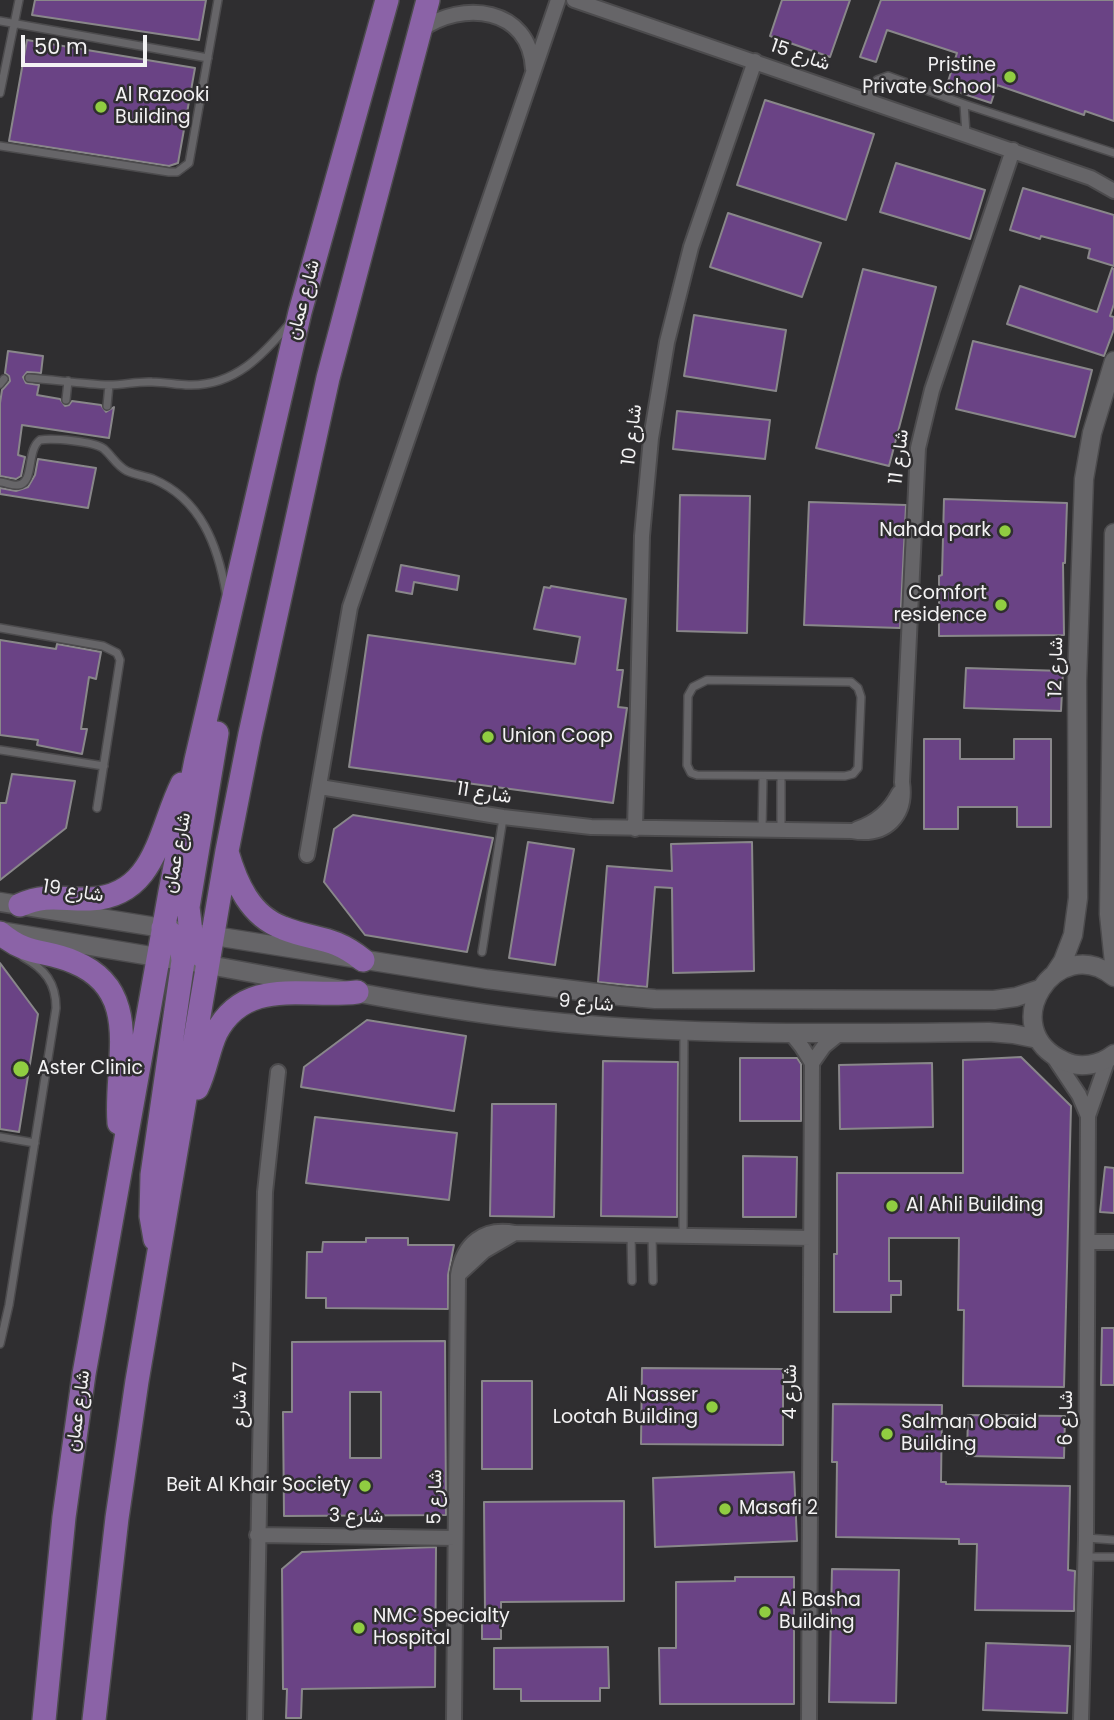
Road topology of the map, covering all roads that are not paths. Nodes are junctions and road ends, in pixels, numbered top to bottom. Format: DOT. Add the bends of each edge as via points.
graph roads {
  1 [pos="19,0"];
  2 [pos="218,0"];
  3 [pos="387,0"];
  4 [pos="428,0"];
  5 [pos="442,0"];
  6 [pos="558,0"];
  7 [pos="574,0"];
  8 [pos="0,21"];
  9 [pos="15,23"];
  10 [pos="417,34"];
  11 [pos="208,58"];
  12 [pos="755,61"];
  13 [pos="533,72"];
  14 [pos="0,93"];
  15 [pos="866,100"];
  16 [pos="964,104"];
  17 [pos="966,134"];
  18 [pos="0,146"];
  19 [pos="1013,150"];
  20 [pos="1114,153"];
  21 [pos="1091,178"];
  22 [pos="1114,181"];
  23 [pos="1114,191"];
  24 [pos="300,312"];
  25 [pos="1114,361"];
  26 [pos="29,378"];
  27 [pos="68,381"];
  28 [pos="109,385"];
  29 [pos="66,400"];
  30 [pos="107,406"];
  31 [pos="63,431"];
  32 [pos="102,437"];
  33 [pos="61,441"];
  34 [pos="101,447"];
  35 [pos="0,482"];
  36 [pos="1114,533"];
  37 [pos="230,609"];
  38 [pos="0,628"];
  39 [pos="218,660"];
  40 [pos="0,750"];
  41 [pos="196,760"];
  42 [pos="104,766"];
  43 [pos="763,776"];
  44 [pos="780,776"];
  45 [pos="320,787"];
  46 [pos="97,808"];
  47 [pos="503,817"];
  48 [pos="635,829"];
  49 [pos="762,831"];
  50 [pos="781,831"];
  51 [pos="227,851"];
  52 [pos="307,855"];
  53 [pos="1112,889"];
  54 [pos="10,903"];
  55 [pos="139,924"];
  56 [pos="163,928"];
  57 [pos="0,932"];
  58 [pos="201,934"];
  59 [pos="0,945"];
  60 [pos="482,952"];
  61 [pos="158,957"];
  62 [pos="363,960"];
  63 [pos="183,961"];
  64 [pos="1114,963"];
  65 [pos="207,965"];
  66 [pos="1055,973"];
  67 [pos="1114,976"];
  68 [pos="1040,989"];
  69 [pos="357,992"];
  70 [pos="684,1031"];
  71 [pos="790,1032"];
  72 [pos="840,1033"];
  73 [pos="1038,1039"];
  74 [pos="1053,1056"];
  75 [pos="1111,1056"];
  76 [pos="812,1063"];
  77 [pos="278,1072"];
  78 [pos="184,1109"];
  79 [pos="1088,1116"];
  80 [pos="0,1137"];
  81 [pos="35,1143"];
  82 [pos="123,1151"];
  83 [pos="631,1235"];
  84 [pos="652,1235"];
  85 [pos="683,1236"];
  86 [pos="811,1238"];
  87 [pos="1088,1242"];
  88 [pos="1114,1242"];
  89 [pos="159,1256"];
  90 [pos="632,1281"];
  91 [pos="653,1281"];
  92 [pos="0,1344"];
  93 [pos="257,1535"];
  94 [pos="455,1538"];
  95 [pos="1086,1538"];
  96 [pos="1114,1540"];
  97 [pos="1085,1557"];
  98 [pos="1114,1557"];
  99 [pos="44,1720"];
  100 [pos="94,1720"];
  101 [pos="255,1720"];
  102 [pos="454,1720"];
  103 [pos="809,1720"];
  104 [pos="1081,1720"];
  1 -- 9 [label="lane"];
  2 -- 11 [label="lane"];
  3 -- 24 [label="main road, شارع عمان"];
  4 -- 10 [label="main road"];
  5 -- 10 [label="street"];
  6 -- 13 [label="street"];
  7 -- 12 [label="street, شارع 15"];
  8 -- 9 [label="lane"];
  9 -- 11 [label="lane"];
  9 -- 14 [label="lane"];
  10 -- 13 [label="street" via="436,18 459,9 499,13 526,39"];
  10 -- 51 [label="main road" via="328,378"];
  11 -- 18 [label="lane" via="189,163 177,172"];
  12 -- 15 [label="street, شارع 15"];
  12 -- 48 [label="street, شارع 10" via="691,247 667,342 651,438 642,536"];
  13 -- 45 [label="street" via="350,607"];
  15 -- 16 [label="lane" via="877,80 888,76"];
  15 -- 17 [label="street, شارع 15"];
  16 -- 17 [label="lane"];
  16 -- 20 [label="lane"];
  17 -- 19 [label="street, شارع 15"];
  19 -- 21 [label="street, شارع 15"];
  19 -- 50 [label="street, شارع 11" via="932,390 918,448 902,806 888,825 876,831"];
  21 -- 22 [label="street, شارع 15"];
  21 -- 23 [label="street, شارع 15"];
  24 -- 28 [label="lane" via="267,351 233,376 192,385"];
  24 -- 37 [label="main road, شارع عمان"];
  25 -- 66 [label="street, شارع 12" via="1084,479 1077,681 1078,898 1073,935"];
  26 -- 27 [label="lane"];
  27 -- 28 [label="lane"];
  27 -- 29 [label="lane"];
  28 -- 30 [label="lane"];
  31 -- 33 [label="lane"];
  32 -- 34 [label="lane"];
  33 -- 34 [label="lane"];
  33 -- 35 [label="lane" via="36,443 24,482"];
  34 -- 37 [label="lane" via="128,471 174,491 202,519 215,544"];
  36 -- 53 [label="street"];
  37 -- 39 [label="main road, شارع عمان"];
  38 -- 42 [label="lane" via="103,646 117,653 120,660"];
  39 -- 41 [label="main road, شارع عمان"];
  39 -- 58 [label="main road" via="219,720 189,895 188,913"];
  40 -- 42 [label="lane"];
  41 -- 54 [label="main road" via="175,798 154,858 131,884 95,899 43,897"];
  41 -- 56 [label="main road, شارع عمان"];
  42 -- 46 [label="lane"];
  43 -- 44 [label="lane"];
  43 -- 44 [label="lane" via="696,775 689,771 688,701 693,687 707,680 846,681 855,685 861,696 860,764 856,771 845,776"];
  43 -- 49 [label="lane"];
  44 -- 50 [label="lane"];
  45 -- 47 [label="street, شارع 11"];
  45 -- 52 [label="street"];
  47 -- 48 [label="street, شارع 11"];
  47 -- 60 [label="lane"];
  48 -- 49 [label="street, شارع 11"];
  49 -- 50 [label="street, شارع 11"];
  51 -- 58 [label="main road"];
  51 -- 62 [label="main road" via="243,893 266,919 284,929 330,940"];
  53 -- 64 [label="street" via="1109,931"];
  54 -- 55 [label="street, شارع 19"];
  55 -- 56 [label="street, شارع 9"];
  56 -- 58 [label="street, شارع 9"];
  56 -- 61 [label="main road, شارع عمان"];
  56 -- 63 [label="main road" via="181,945"];
  57 -- 61 [label="street, شارع 9"];
  57 -- 82 [label="main road" via="26,950 86,968 109,989 122,1026 118,1092"];
  58 -- 62 [label="street, شارع 9"];
  58 -- 65 [label="main road"];
  59 -- 81 [label="lane" via="38,967 54,989 55,1018"];
  61 -- 63 [label="street, شارع 9"];
  61 -- 82 [label="main road, شارع عمان"];
  62 -- 68 [label="street, شارع 9" via="655,999 994,1000"];
  63 -- 65 [label="street, شارع 9"];
  63 -- 89 [label="main road" via="152,1175 151,1216"];
  65 -- 69 [label="street, شارع 9"];
  65 -- 78 [label="main road"];
  66 -- 67 [label="street" via="1082,965"];
  66 -- 68 [label="street, شارع 12"];
  68 -- 73 [label="street" via="1032,1023"];
  69 -- 70 [label="street, شارع 9" via="512,1017"];
  69 -- 78 [label="main road" via="270,993 239,1007 216,1033 203,1076"];
  70 -- 71 [label="street, شارع 9"];
  70 -- 85 [label="lane"];
  71 -- 72 [label="street, شارع 9"];
  71 -- 76 [label="street"];
  72 -- 73 [label="street, شارع 9" via="989,1032"];
  72 -- 76 [label="street"];
  73 -- 74 [label="street"];
  74 -- 75 [label="street" via="1070,1064 1090,1065"];
  74 -- 79 [label="street, شارع 6"];
  75 -- 79 [label="street, شارع 6"];
  76 -- 86 [label="street, شارع 4"];
  77 -- 93 [label="street, شارع A7" via="265,1192"];
  78 -- 89 [label="main road"];
  79 -- 87 [label="street, شارع 6"];
  80 -- 81 [label="lane"];
  81 -- 92 [label="lane"];
  82 -- 99 [label="main road, شارع عمان" via="84,1374"];
  83 -- 84 [label="street, شارع 5"];
  83 -- 90 [label="lane"];
  83 -- 94 [label="street, شارع 5" via="502,1230 476,1239 466,1249 458,1275"];
  84 -- 85 [label="street, شارع 5"];
  84 -- 91 [label="lane"];
  85 -- 86 [label="street, شارع 5"];
  86 -- 103 [label="street, شارع 4"];
  87 -- 88 [label="street"];
  87 -- 95 [label="street, شارع 6"];
  89 -- 100 [label="main road" via="123,1477"];
  93 -- 94 [label="street, شارع 3"];
  93 -- 101 [label="street, شارع A7"];
  94 -- 102 [label="street, شارع 5"];
  95 -- 96 [label="lane"];
  95 -- 97 [label="street, شارع 6"];
  97 -- 98 [label="lane"];
  97 -- 104 [label="street, شارع 6"];
}
